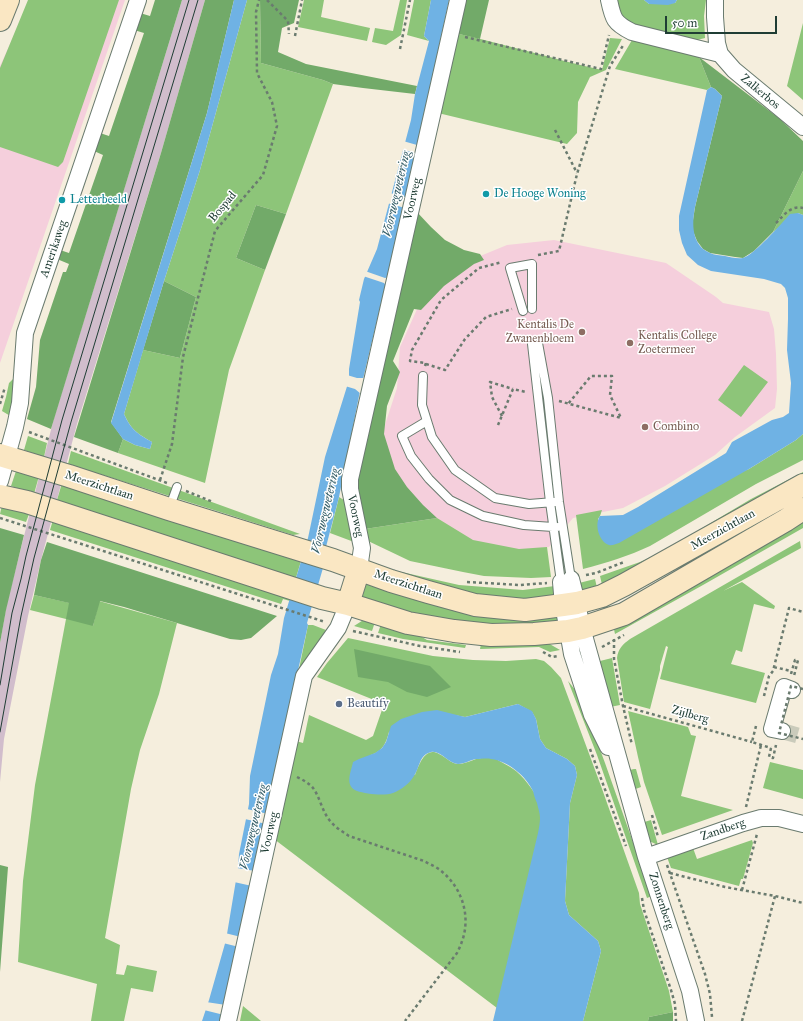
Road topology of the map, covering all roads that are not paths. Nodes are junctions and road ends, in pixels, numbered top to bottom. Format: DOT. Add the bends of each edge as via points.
graph roads {
  1 [pos="8,0"];
  2 [pos="138,0"];
  3 [pos="458,0"];
  4 [pos="609,0"];
  5 [pos="715,0"];
  6 [pos="0,20"];
  7 [pos="720,54"];
  8 [pos="803,128"];
  9 [pos="526,309"];
  10 [pos="423,376"];
  11 [pos="427,421"];
  12 [pos="3,456"];
  13 [pos="0,481"];
  14 [pos="803,485"];
  15 [pos="177,487"];
  16 [pos="0,496"];
  17 [pos="550,502"];
  18 [pos="559,502"];
  19 [pos="169,509"];
  20 [pos="803,509"];
  21 [pos="562,526"];
  22 [pos="553,528"];
  23 [pos="358,569"];
  24 [pos="566,581"];
  25 [pos="348,604"];
  26 [pos="570,604"];
  27 [pos="575,630"];
  28 [pos="798,690"];
  29 [pos="782,731"];
  30 [pos="625,781"];
  31 [pos="803,824"];
  32 [pos="646,857"];
  33 [pos="228,1021"];
  34 [pos="696,1021"];
  1 -- 6 [label="street"];
  2 -- 12 [label="street, Amerikaweg" via="25,333 20,403 15,427"];
  3 -- 23 [label="street, Voorweg" via="350,479 362,548"];
  4 -- 7 [label="street" via="613,18 621,27"];
  5 -- 7 [label="street, Zalkerbos" via="714,17"];
  7 -- 8 [label="street, Zalkerbos" via="734,70"];
  9 -- 9 [label="lane" via="532,264 510,268"];
  10 -- 11 [label="lane" via="422,405"];
  11 -- 17 [label="lane" via="432,437 455,470 495,498 529,504"];
  11 -- 22 [label="lane" via="402,436 411,456 429,480 450,500 483,516"];
  12 -- 13 [label="street, Amerikaweg"];
  12 -- 19 [label="street, Meerzichtlaan"];
  14 -- 26 [label="street, Meerzichtlaan" via="624,585 602,596"];
  15 -- 19 [label="lane"];
  16 -- 25 [label="street, Meerzichtlaan" via="27,502 322,598"];
  17 -- 18 [label="lane"];
  17 -- 18 [label="lane" via="535,343 548,398"];
  17 -- 22 [label="lane"];
  18 -- 21 [label="lane"];
  19 -- 23 [label="street, Meerzichtlaan"];
  20 -- 27 [label="street, Meerzichtlaan" via="624,614"];
  21 -- 22 [label="lane"];
  21 -- 24 [label="lane"];
  22 -- 24 [label="lane"];
  23 -- 25 [label="street, Voorweg"];
  23 -- 26 [label="street, Meerzichtlaan" via="398,584 475,605 525,610"];
  24 -- 26 [label="street"];
  25 -- 27 [label="street, Meerzichtlaan" via="408,623 454,631 491,635"];
  25 -- 33 [label="street, Voorweg" via="338,628 304,676"];
  26 -- 27 [label="street"];
  27 -- 30 [label="street, Zonnenberg" via="589,651"];
  27 -- 30 [label="street, Zonnenberg" via="572,654 592,715"];
  28 -- 29 [label="street" via="784,687 772,729"];
  30 -- 32 [label="street, Zonnenberg"];
  31 -- 32 [label="street, Zandberg" via="779,818 761,818"];
  32 -- 34 [label="street, Zonnenberg" via="690,991"];
}
